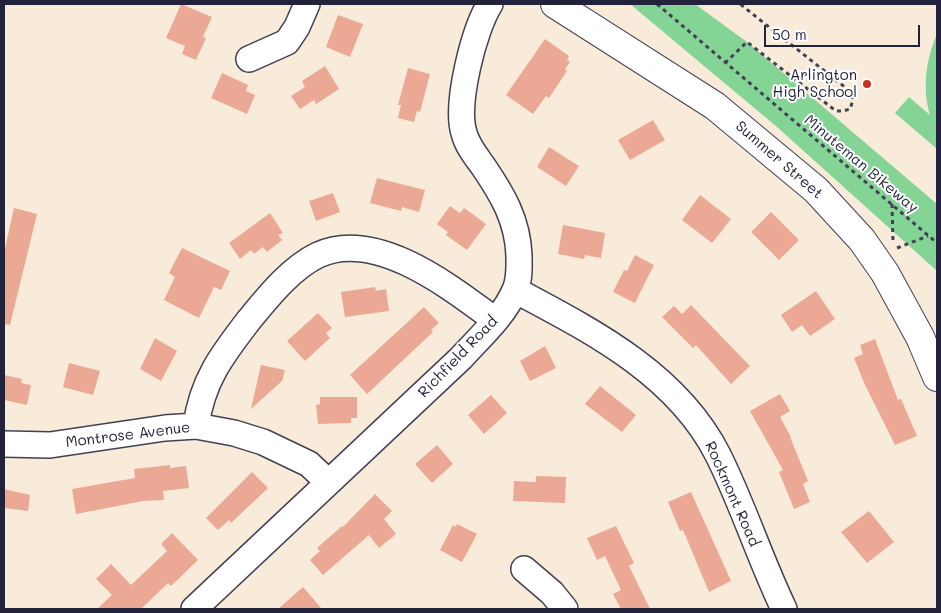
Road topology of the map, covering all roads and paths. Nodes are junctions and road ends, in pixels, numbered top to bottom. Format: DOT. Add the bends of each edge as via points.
graph roads {
  1 [pos="307,4"];
  2 [pos="490,4"];
  3 [pos="555,4"];
  4 [pos="657,4"];
  5 [pos="740,4"];
  6 [pos="248,58"];
  7 [pos="726,63"];
  8 [pos="892,204"];
  9 [pos="929,235"];
  10 [pos="937,243"];
  11 [pos="515,290"];
  12 [pos="495,320"];
  13 [pos="937,377"];
  14 [pos="196,426"];
  15 [pos="4,444"];
  16 [pos="328,482"];
  17 [pos="524,569"];
  18 [pos="194,609"];
  19 [pos="565,609"];
  20 [pos="784,609"];
  1 -- 6 [label="street" via="287,42"];
  2 -- 11 [label="street, Richfield Road" via="480,22 462,97 461,121 468,144 506,202 515,224 519,247"];
  3 -- 13 [label="main road, Summer Street" via="715,106 816,190 862,240 885,273"];
  4 -- 7 [label="path, Minuteman Bikeway"];
  5 -- 7 [label="path" via="851,92 853,100 850,109 836,111 747,42"];
  7 -- 8 [label="path, Minuteman Bikeway"];
  8 -- 9 [label="path, Minuteman Bikeway"];
  8 -- 9 [label="path" via="893,250"];
  9 -- 10 [label="path, Minuteman Bikeway"];
  11 -- 12 [label="street, Richfield Road"];
  11 -- 20 [label="street, Rockmont Road" via="619,350 646,369 686,409 718,455"];
  12 -- 14 [label="street" via="444,284 387,255 358,248 335,249 302,266 262,304 218,363 203,391"];
  12 -- 16 [label="street, Richfield Road" via="461,358"];
  14 -- 15 [label="street, Montrose Avenue" via="50,445"];
  14 -- 16 [label="street, Montrose Avenue" via="263,442 309,464"];
  16 -- 18 [label="street, Richfield Road"];
  17 -- 19 [label="street"];
}
